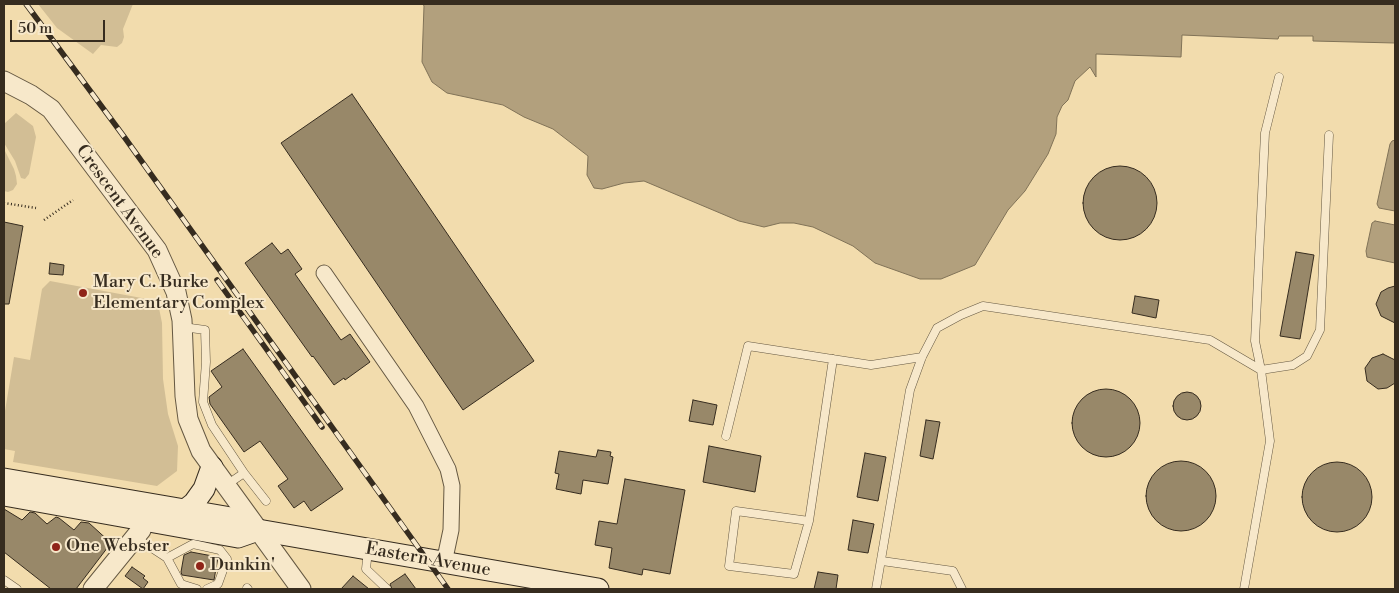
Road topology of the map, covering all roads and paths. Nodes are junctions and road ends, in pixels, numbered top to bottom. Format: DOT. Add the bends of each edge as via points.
graph roads {
  1 [pos="1279,77"];
  2 [pos="4,81"];
  3 [pos="1330,135"];
  4 [pos="73,200"];
  5 [pos="4,203"];
  6 [pos="36,208"];
  7 [pos="44,220"];
  8 [pos="324,273"];
  9 [pos="182,327"];
  10 [pos="922,357"];
  11 [pos="833,359"];
  12 [pos="1261,370"];
  13 [pos="726,436"];
  14 [pos="212,467"];
  15 [pos="244,473"];
  16 [pos="4,480"];
  17 [pos="225,486"];
  18 [pos="4,495"];
  19 [pos="266,501"];
  20 [pos="185,510"];
  21 [pos="143,520"];
  22 [pos="810,521"];
  23 [pos="258,530"];
  24 [pos="194,537"];
  25 [pos="368,550"];
  26 [pos="167,558"];
  27 [pos="882,561"];
  28 [pos="444,563"];
  29 [pos="4,580"];
  30 [pos="17,589"];
  31 [pos="93,589"];
  32 [pos="197,589"];
  33 [pos="207,589"];
  34 [pos="301,589"];
  35 [pos="387,589"];
  36 [pos="598,589"];
  37 [pos="876,589"];
  38 [pos="962,589"];
  39 [pos="1244,589"];
  1 -- 12 [label="lane" via="1265,134 1255,341"];
  2 -- 9 [label="street, Crescent Avenue" via="51,109 157,250 176,292"];
  3 -- 12 [label="lane" via="1320,330 1307,356 1293,365"];
  4 -- 7 [label="path"];
  5 -- 6 [label="path"];
  8 -- 28 [label="street" via="416,406 448,469 452,486 451,530"];
  9 -- 14 [label="street, Crescent Avenue" via="188,419 201,451"];
  9 -- 15 [label="lane" via="205,330 203,402 212,425"];
  10 -- 11 [label="lane" via="871,365"];
  10 -- 12 [label="lane" via="937,328 983,306 1210,340"];
  10 -- 27 [label="lane" via="910,390"];
  11 -- 13 [label="lane" via="748,346"];
  11 -- 22 [label="lane"];
  12 -- 39 [label="lane" via="1270,441"];
  14 -- 17 [label="street, Crescent Avenue"];
  14 -- 20 [label="main road" via="204,489"];
  15 -- 17 [label="lane"];
  15 -- 19 [label="lane"];
  16 -- 21 [label="main road, Eastern Avenue"];
  17 -- 23 [label="street, Crescent Avenue"];
  18 -- 21 [label="main road, Eastern Avenue"];
  20 -- 21 [label="main road, Eastern Avenue"];
  20 -- 23 [label="main road, Eastern Avenue" via="237,519"];
  21 -- 24 [label="main road, Eastern Avenue"];
  21 -- 26 [label="lane"];
  21 -- 31 [label="street"];
  22 -- 22 [label="lane" via="736,511 730,566 794,574"];
  23 -- 24 [label="main road, Eastern Avenue" via="238,536"];
  23 -- 25 [label="main road, Eastern Avenue"];
  23 -- 34 [label="street, Crescent Avenue"];
  24 -- 26 [label="lane"];
  24 -- 33 [label="lane" via="220,550 227,559 218,584"];
  25 -- 28 [label="main road, Eastern Avenue"];
  25 -- 35 [label="lane" via="366,569"];
  26 -- 32 [label="lane" via="182,584"];
  27 -- 37 [label="lane"];
  27 -- 38 [label="lane" via="954,572"];
  28 -- 36 [label="main road, Eastern Avenue" via="514,578"];
  29 -- 30 [label="lane"];
}
